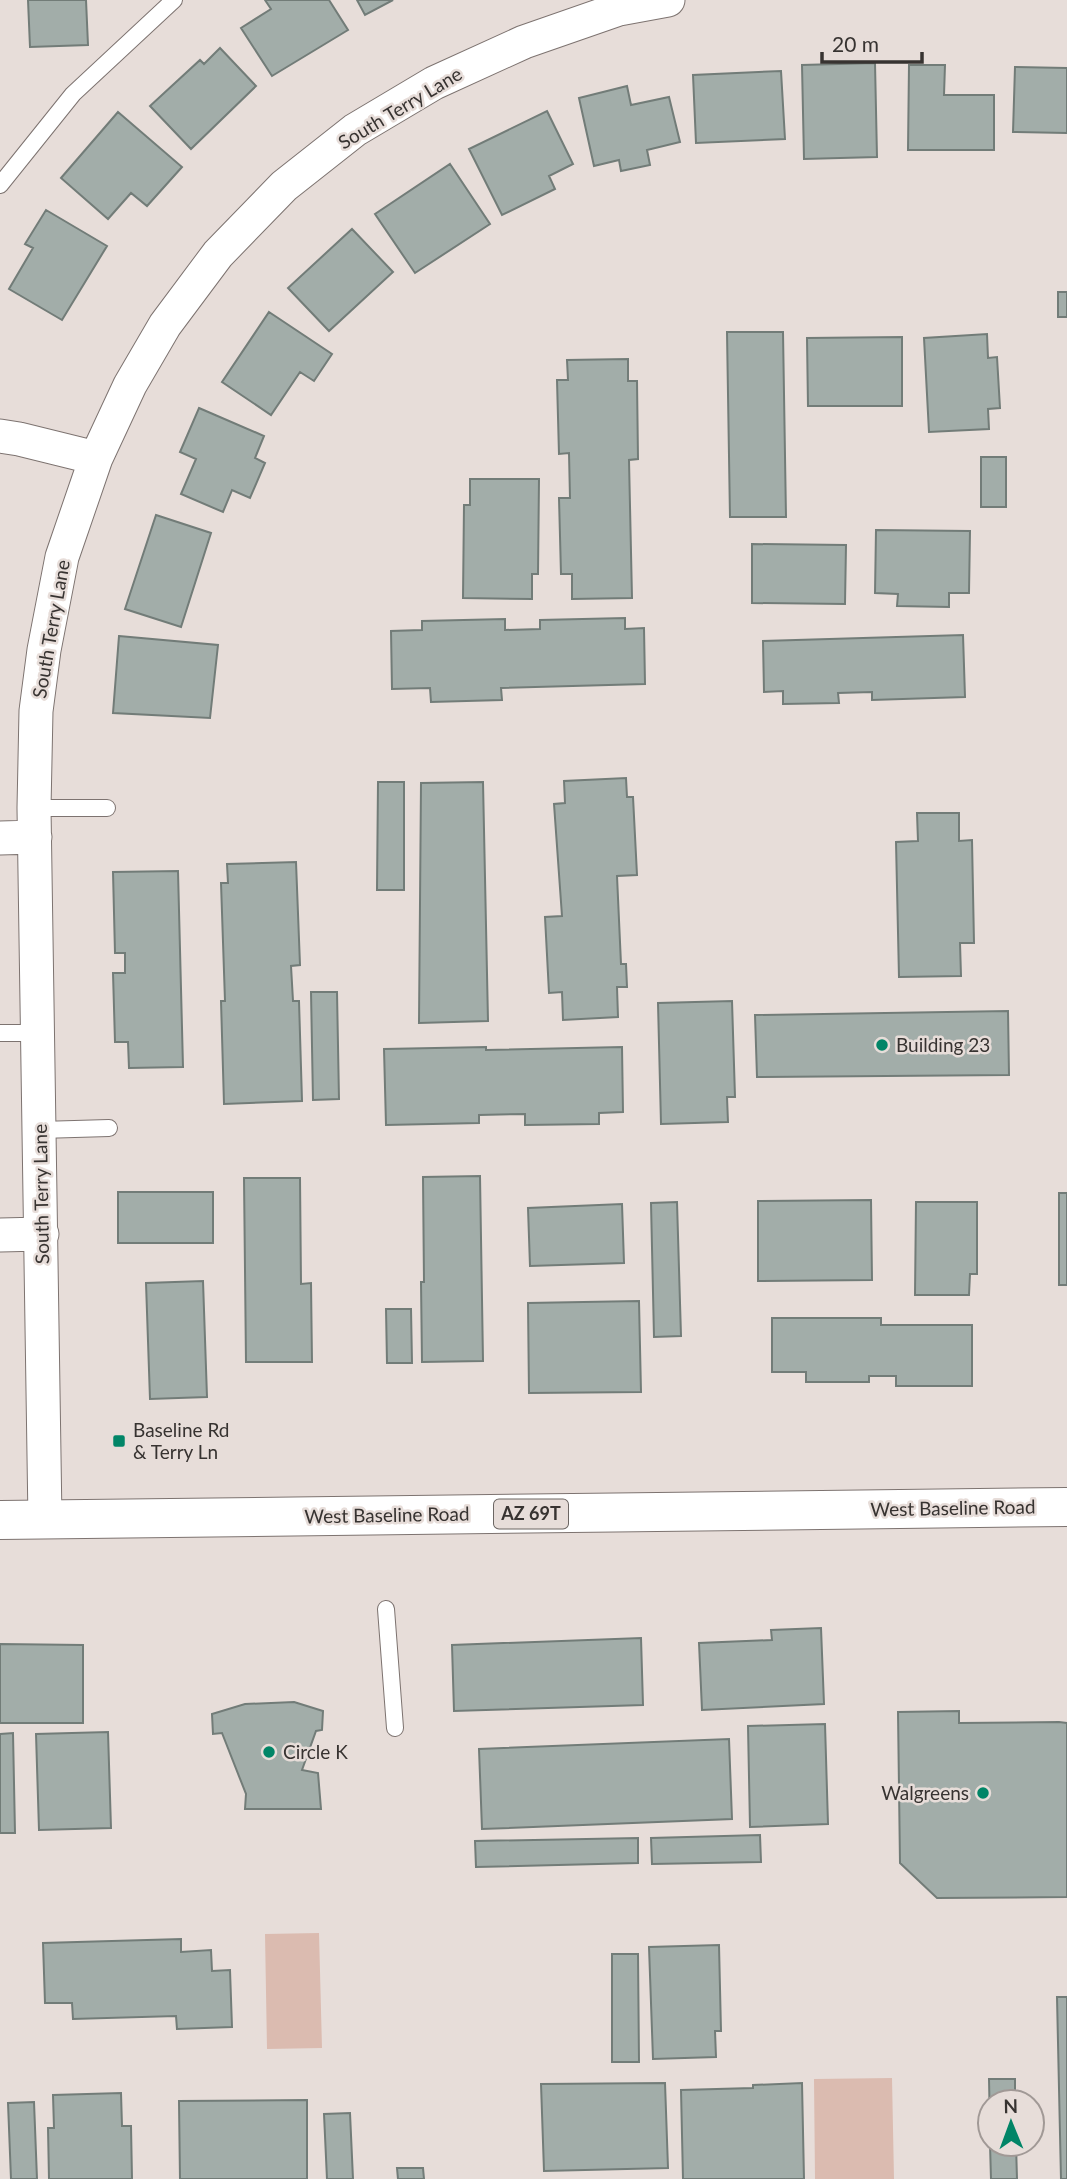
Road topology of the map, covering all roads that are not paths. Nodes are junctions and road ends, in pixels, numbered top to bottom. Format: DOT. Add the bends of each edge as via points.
graph roads {
  1 [pos="668,0"];
  2 [pos="172,1"];
  3 [pos="618,4"];
  4 [pos="0,185"];
  5 [pos="0,436"];
  6 [pos="96,458"];
  7 [pos="107,808"];
  8 [pos="35,823"];
  9 [pos="0,838"];
  10 [pos="39,1033"];
  11 [pos="0,1034"];
  12 [pos="109,1128"];
  13 [pos="40,1130"];
  14 [pos="42,1234"];
  15 [pos="0,1235"];
  16 [pos="1067,1507"];
  17 [pos="0,1520"];
  18 [pos="45,1520"];
  19 [pos="386,1609"];
  20 [pos="395,1728"];
  1 -- 3 [label="street, South Terry Lane"];
  2 -- 4 [label="lane" via="73,94"];
  3 -- 6 [label="street, South Terry Lane" via="435,83 355,130 284,186 218,254 165,325"];
  5 -- 6 [label="street"];
  6 -- 8 [label="street, South Terry Lane" via="62,557 44,650 36,712"];
  7 -- 8 [label="lane"];
  8 -- 9 [label="street"];
  8 -- 10 [label="street, South Terry Lane"];
  10 -- 11 [label="lane"];
  10 -- 13 [label="street, South Terry Lane"];
  12 -- 13 [label="lane"];
  13 -- 14 [label="street, South Terry Lane"];
  14 -- 15 [label="street"];
  14 -- 18 [label="street, South Terry Lane"];
  16 -- 18 [label="main road, West Baseline Road / AZ 69T"];
  17 -- 18 [label="main road, West Baseline Road / AZ 69T"];
  19 -- 20 [label="lane"];
}
